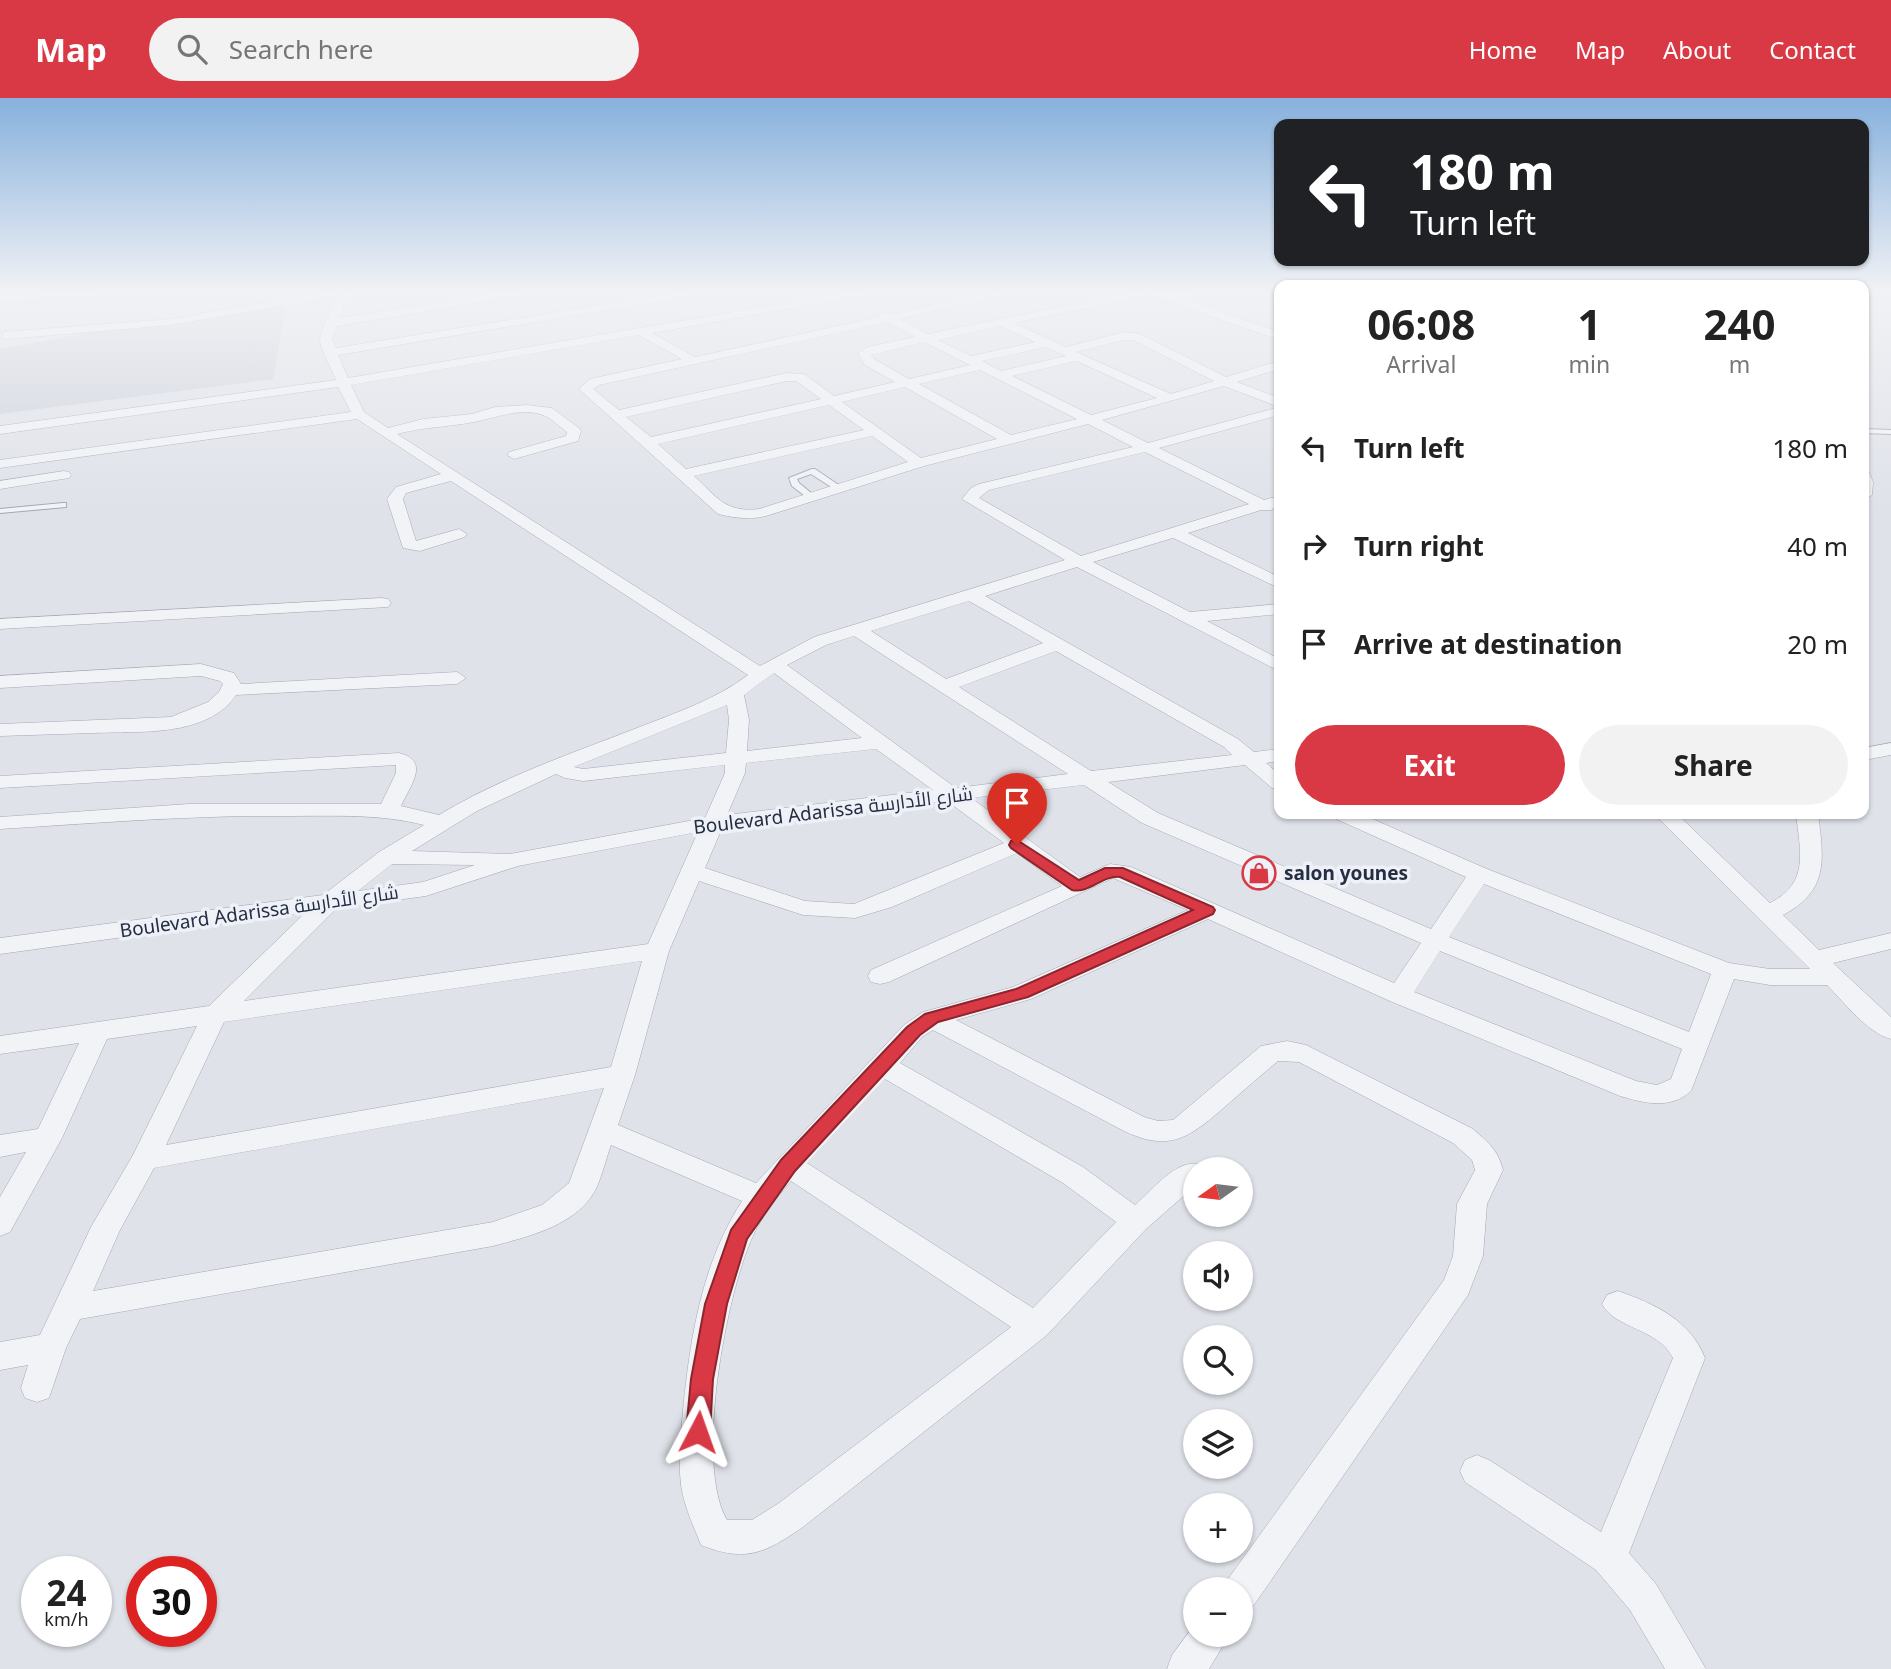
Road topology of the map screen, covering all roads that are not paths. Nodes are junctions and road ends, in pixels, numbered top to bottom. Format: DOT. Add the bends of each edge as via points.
graph roads {
  1 [pos="333,363"];
  2 [pos="452,363"];
  3 [pos="683,363"];
  4 [pos="871,363"];
  5 [pos="975,363"];
  6 [pos="976,363"];
  7 [pos="1052,363"];
  8 [pos="1094,363"];
  9 [pos="1188,363"];
  10 [pos="1274,367"];
  11 [pos="655,369"];
  12 [pos="1000,375"];
  13 [pos="342,383"];
  14 [pos="1227,383"];
  15 [pos="909,384"];
  16 [pos="698,397"];
  17 [pos="1170,398"];
  18 [pos="835,401"];
  19 [pos="1274,401"];
  20 [pos="1274,412"];
  21 [pos="359,415"];
  22 [pos="616,415"];
  23 [pos="1088,419"];
  24 [pos="0,430"];
  25 [pos="876,431"];
  26 [pos="1869,431"];
  27 [pos="388,432"];
  28 [pos="1891,432"];
  29 [pos="1007,439"];
  30 [pos="648,442"];
  31 [pos="1145,448"];
  32 [pos="514,455"];
  33 [pos="919,463"];
  34 [pos="0,464"];
  35 [pos="683,474"];
  36 [pos="64,475"];
  37 [pos="455,475"];
  38 [pos="0,485"];
  39 [pos="839,488"];
  40 [pos="812,497"];
  41 [pos="1271,502"];
  42 [pos="63,505"];
  43 [pos="0,511"];
  44 [pos="1174,532"];
  45 [pos="459,534"];
  46 [pos="1078,561"];
  47 [pos="1274,581"];
  48 [pos="969,594"];
  49 [pos="382,603"];
  50 [pos="1274,609"];
  51 [pos="1186,618"];
  52 [pos="0,624"];
  53 [pos="855,629"];
  54 [pos="1057,644"];
  55 [pos="1274,663"];
  56 [pos="767,669"];
  57 [pos="457,678"];
  58 [pos="0,682"];
  59 [pos="946,686"];
  60 [pos="230,690"];
  61 [pos="734,694"];
  62 [pos="0,730"];
  63 [pos="881,742"];
  64 [pos="1891,749"];
  65 [pos="1869,753"];
  66 [pos="1274,756"];
  67 [pos="736,759"];
  68 [pos="1247,759"];
  69 [pos="556,766"];
  70 [pos="1085,778"];
  71 [pos="1274,780"];
  72 [pos="0,782"];
  73 [pos="953,795"];
  74 [pos="389,810"];
  75 [pos="1355,819"];
  76 [pos="1670,819"];
  77 [pos="1807,819"];
  78 [pos="441,822"];
  79 [pos="0,823"];
  80 [pos="713,823"];
  81 [pos="1017,845"];
  82 [pos="387,857"];
  83 [pos="513,860"];
  84 [pos="691,871"];
  85 [pos="1479,874"];
  86 [pos="1077,887"];
  87 [pos="331,901"];
  88 [pos="1207,910"];
  89 [pos="1768,913"];
  90 [pos="1435,940"];
  91 [pos="1891,941"];
  92 [pos="0,946"];
  93 [pos="657,951"];
  94 [pos="1814,958"];
  95 [pos="1725,970"];
  96 [pos="880,976"];
  97 [pos="1832,977"];
  98 [pos="1399,995"];
  99 [pos="214,1016"];
  100 [pos="932,1018"];
  101 [pos="99,1030"];
  102 [pos="1891,1030"];
  103 [pos="0,1045"];
  104 [pos="1698,1045"];
  105 [pos="883,1066"];
  106 [pos="622,1075"];
  107 [pos="601,1129"];
  108 [pos="48,1138"];
  109 [pos="0,1146"];
  110 [pos="145,1159"];
  111 [pos="788,1165"];
  112 [pos="1183,1180"];
  113 [pos="763,1198"];
  114 [pos="1136,1221"];
  115 [pos="0,1224"];
  116 [pos="1618,1304"];
  117 [pos="70,1308"];
  118 [pos="1036,1326"];
  119 [pos="50,1347"];
  120 [pos="0,1356"];
  121 [pos="37,1388"];
  122 [pos="1477,1471"];
  123 [pos="1609,1558"];
  124 [pos="1252,1577"];
  125 [pos="1202,1647"];
  126 [pos="1186,1669"];
  127 [pos="1687,1669"];
  1 -- 13 [label="street"];
  2 -- 13 [label="street"];
  3 -- 11 [label="street"];
  4 -- 15 [label="street"];
  5 -- 15 [label="street"];
  6 -- 12 [label="street"];
  7 -- 12 [label="street"];
  8 -- 17 [label="street"];
  9 -- 14 [label="street"];
  10 -- 14 [label="street"];
  11 -- 16 [label="street"];
  11 -- 22 [label="street" via="585,387"];
  12 -- 23 [label="street"];
  13 -- 21 [label="street"];
  13 -- 24 [label="street"];
  14 -- 17 [label="street"];
  14 -- 19 [label="street"];
  15 -- 18 [label="street"];
  15 -- 29 [label="street"];
  16 -- 18 [label="street" via="795,377"];
  16 -- 22 [label="street"];
  17 -- 23 [label="street"];
  18 -- 25 [label="street"];
  18 -- 30 [label="street"];
  20 -- 31 [label="street"];
  21 -- 27 [label="street"];
  21 -- 34 [label="street"];
  22 -- 30 [label="street"];
  23 -- 29 [label="street"];
  23 -- 31 [label="street"];
  25 -- 33 [label="street"];
  25 -- 35 [label="street"];
  26 -- 28 [label="lane"];
  27 -- 32 [label="street" via="424,422 527,409 547,411 574,430 573,438"];
  27 -- 37 [label="street"];
  29 -- 33 [label="street"];
  30 -- 35 [label="street"];
  31 -- 41 [label="street"];
  31 -- 46 [label="street" via="984,487 971,496 972,503"];
  33 -- 39 [label="street"];
  35 -- 40 [label="street" via="723,511 736,515 761,513"];
  36 -- 38 [label="street"];
  37 -- 45 [label="street" via="401,490 395,499 409,545"];
  37 -- 56 [label="street"];
  39 -- 40 [label="street"];
  39 -- 40 [label="lane" via="812,471 793,478"];
  41 -- 44 [label="street"];
  42 -- 43 [label="lane"];
  44 -- 46 [label="street"];
  44 -- 47 [label="street"];
  46 -- 48 [label="street"];
  46 -- 51 [label="street"];
  48 -- 53 [label="street"];
  48 -- 54 [label="street"];
  49 -- 52 [label="street"];
  50 -- 51 [label="street"];
  51 -- 55 [label="street"];
  53 -- 56 [label="street" via="820,641"];
  53 -- 59 [label="street"];
  54 -- 59 [label="street"];
  54 -- 68 [label="street" via="1231,743"];
  56 -- 61 [label="street"];
  56 -- 63 [label="street"];
  57 -- 60 [label="street"];
  58 -- 60 [label="street" via="201,670 227,677"];
  59 -- 70 [label="street"];
  60 -- 62 [label="street" via="204,713 185,720"];
  61 -- 67 [label="street" via="739,720"];
  61 -- 69 [label="street"];
  63 -- 67 [label="street"];
  63 -- 73 [label="street"];
  64 -- 65 [label="street"];
  66 -- 68 [label="street, Boulevard Adarissa شارع الأدارسة"];
  67 -- 69 [label="street" via="583,775"];
  67 -- 80 [label="street" via="735,773"];
  68 -- 70 [label="street, Boulevard Adarissa شارع الأدارسة"];
  68 -- 71 [label="street"];
  69 -- 78 [label="street"];
  70 -- 73 [label="street, Boulevard Adarissa شارع الأدارسة"];
  70 -- 90 [label="street" via="1150,818"];
  72 -- 74 [label="street" via="400,760 406,762 406,773"];
  73 -- 80 [label="street, Boulevard Adarissa شارع الأدارسة"];
  73 -- 81 [label="street"];
  74 -- 78 [label="street"];
  74 -- 79 [label="street" via="189,810"];
  75 -- 85 [label="street"];
  76 -- 89 [label="street"];
  77 -- 89 [label="street" via="1811,876 1797,898"];
  78 -- 82 [label="street"];
  80 -- 83 [label="street, Boulevard Adarissa شارع الأدارسة"];
  80 -- 84 [label="street"];
  81 -- 84 [label="street" via="884,902 847,912 803,908"];
  81 -- 86 [label="street"];
  82 -- 83 [label="street, Boulevard Adarissa شارع الأدارسة"];
  82 -- 87 [label="street"];
  83 -- 87 [label="street, Boulevard Adarissa شارع الأدارسة" via="426,889"];
  84 -- 93 [label="street"];
  85 -- 90 [label="street"];
  85 -- 95 [label="street"];
  86 -- 88 [label="street" via="1110,871 1123,872"];
  86 -- 96 [label="street"];
  87 -- 92 [label="street, Boulevard Adarissa شارع الأدارسة"];
  87 -- 99 [label="street"];
  88 -- 98 [label="street"];
  88 -- 100 [label="street" via="1022,993"];
  89 -- 94 [label="street"];
  90 -- 98 [label="street"];
  90 -- 104 [label="street"];
  91 -- 94 [label="street"];
  93 -- 99 [label="street"];
  93 -- 106 [label="street"];
  94 -- 97 [label="street"];
  95 -- 97 [label="street" via="1770,977"];
  95 -- 104 [label="street"];
  97 -- 102 [label="street"];
  98 -- 104 [label="street" via="1650,1094 1676,1091"];
  99 -- 101 [label="street"];
  99 -- 110 [label="street"];
  100 -- 105 [label="street"];
  100 -- 124 [label="street" via="1155,1132 1182,1127 1257,1062 1287,1050 1306,1054 1463,1136 1485,1155 1489,1170 1472,1204 1468,1256 1457,1286"];
  101 -- 103 [label="street"];
  101 -- 108 [label="street"];
  105 -- 111 [label="street"];
  105 -- 114 [label="street" via="1073,1175"];
  106 -- 107 [label="street"];
  106 -- 110 [label="street"];
  107 -- 113 [label="street"];
  107 -- 117 [label="street" via="581,1189 570,1202 526,1225"];
  108 -- 109 [label="street"];
  108 -- 115 [label="street"];
  110 -- 117 [label="street" via="106,1227"];
  111 -- 113 [label="street"];
  111 -- 118 [label="street"];
  112 -- 114 [label="street"];
  113 -- 118 [label="street" via="738,1236 716,1304 702,1379 696,1485 713,1533 738,1541 764,1533"];
  114 -- 118 [label="street"];
  116 -- 123 [label="street" via="1673,1334 1685,1345 1689,1358"];
  117 -- 119 [label="street"];
  119 -- 120 [label="street"];
  119 -- 121 [label="street"];
  122 -- 123 [label="street"];
  123 -- 127 [label="street" via="1643,1597"];
  125 -- 126 [label="street"];
}
